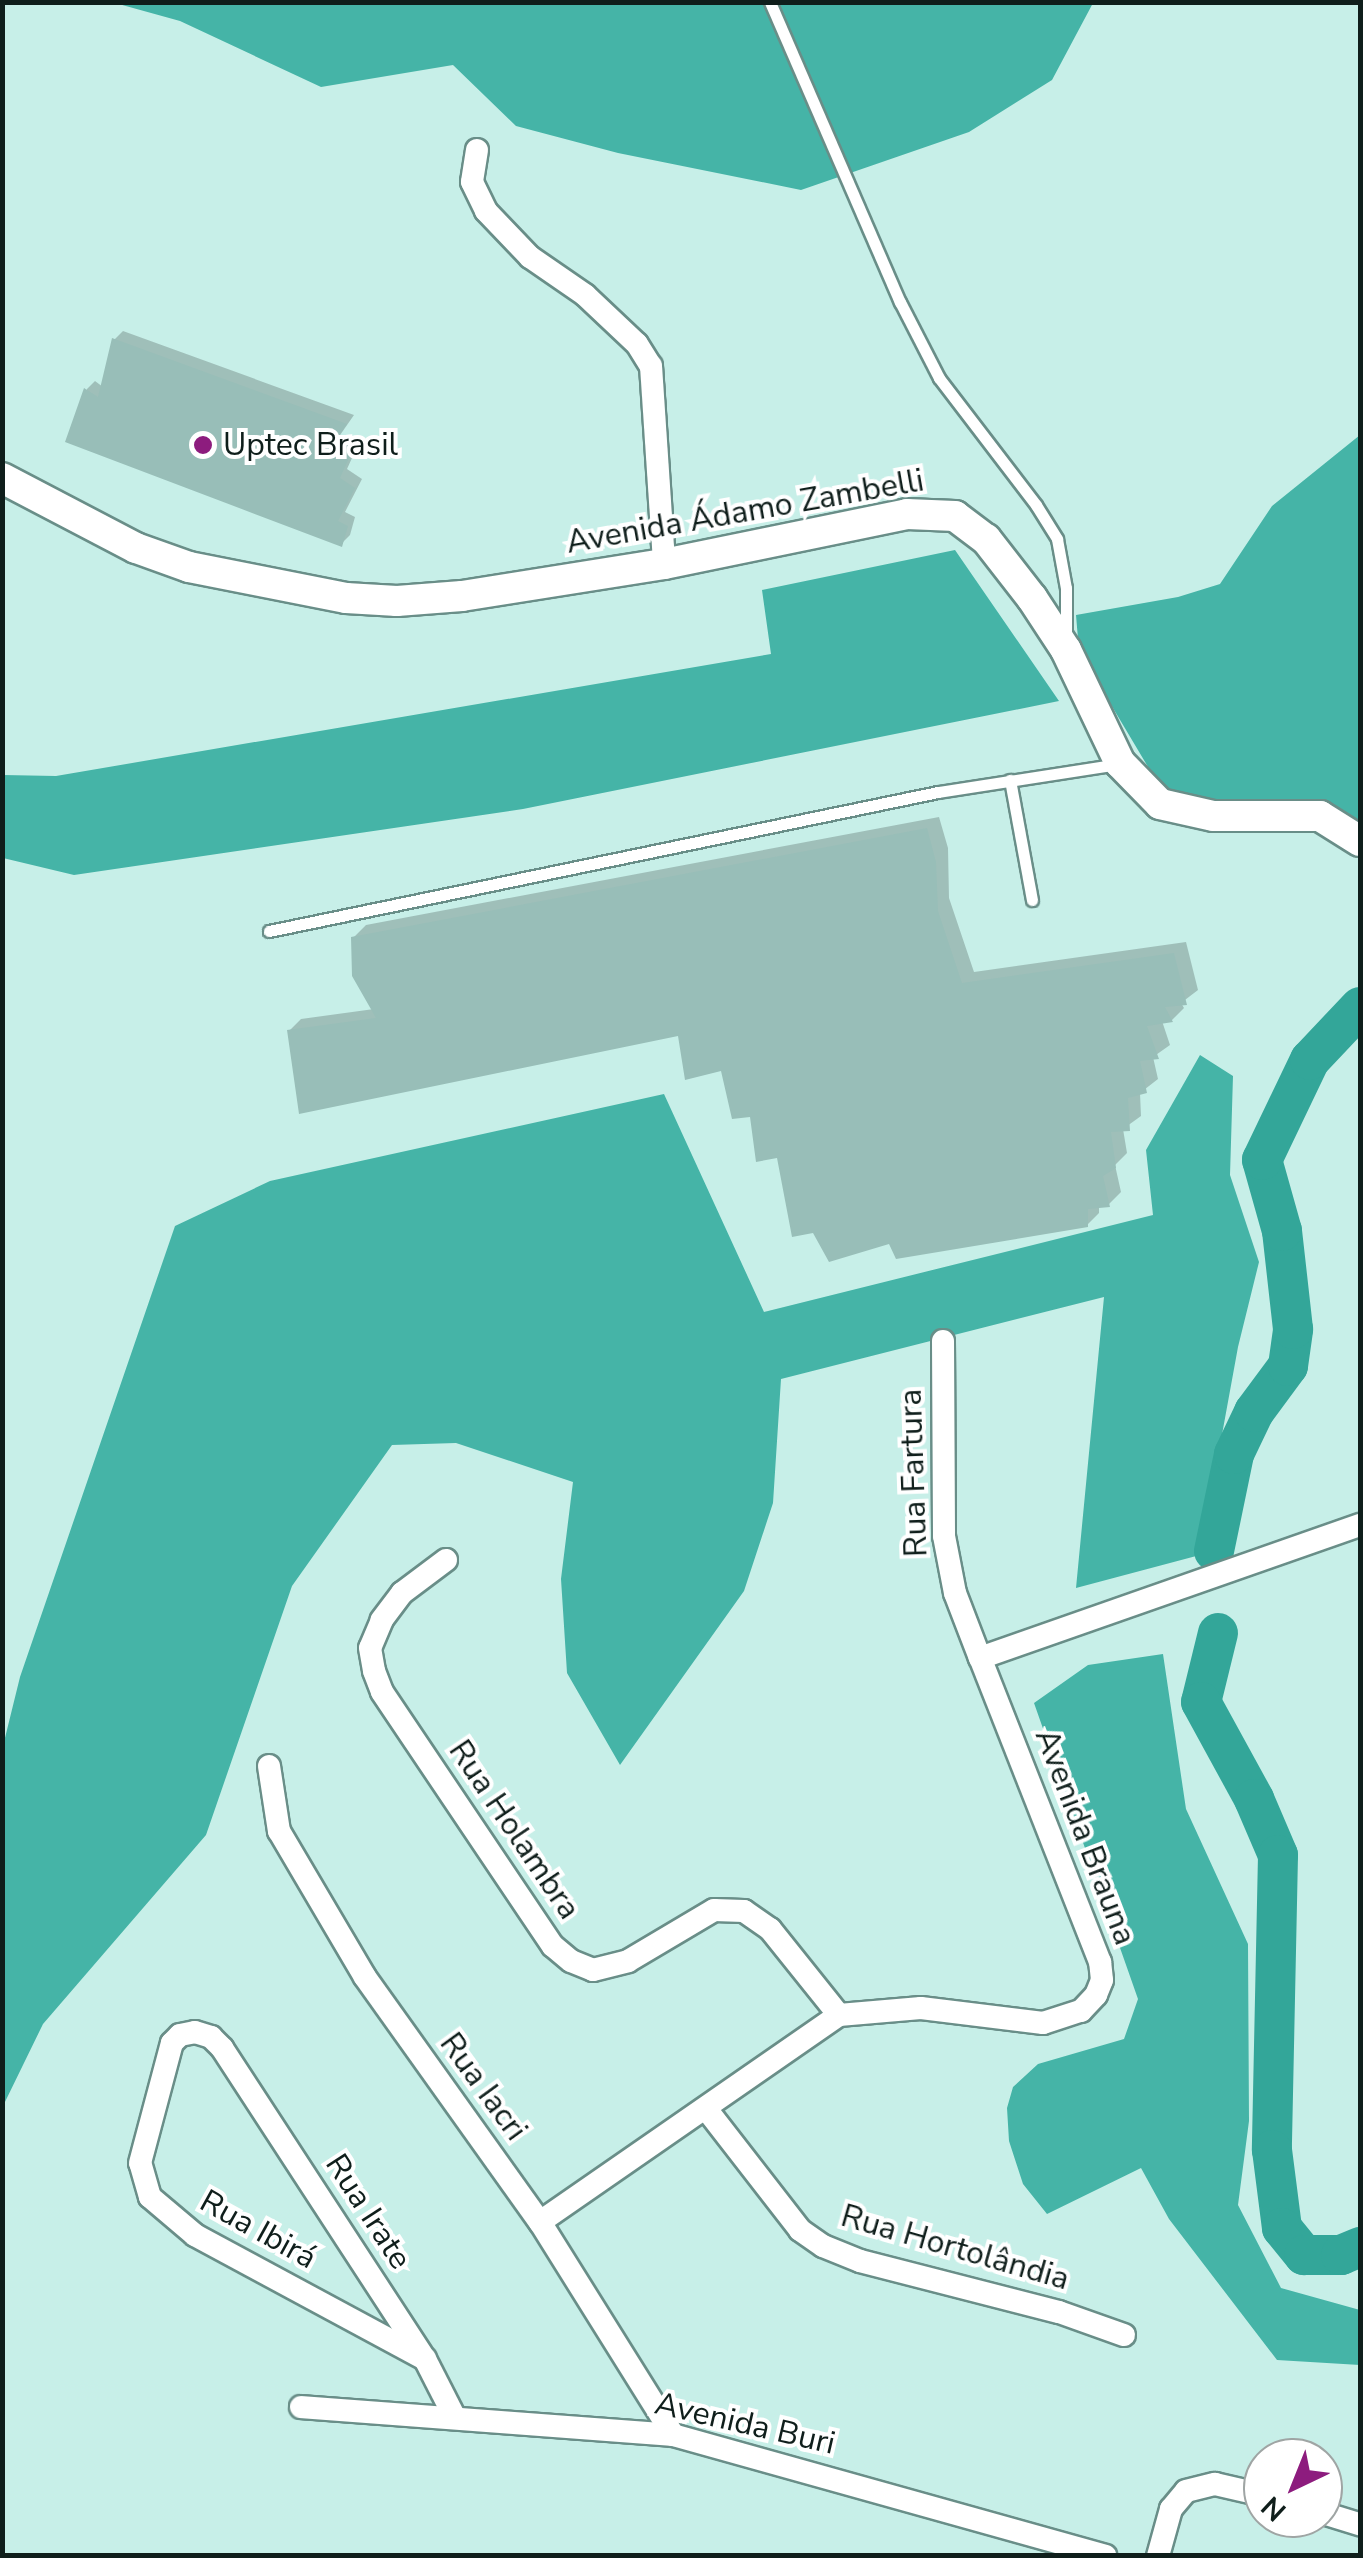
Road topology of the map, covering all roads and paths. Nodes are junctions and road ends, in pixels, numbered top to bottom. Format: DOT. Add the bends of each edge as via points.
graph roads {
  1 [pos="770,2"];
  2 [pos="477,150"];
  3 [pos="2,478"];
  4 [pos="664,564"];
  5 [pos="1066,650"];
  6 [pos="1120,763"];
  7 [pos="1010,780"];
  8 [pos="1360,840"];
  9 [pos="1032,900"];
  10 [pos="270,931"];
  11 [pos="943,1341"];
  12 [pos="1360,1525"];
  13 [pos="446,1560"];
  14 [pos="980,1658"];
  15 [pos="269,1766"];
  16 [pos="838,2014"];
  17 [pos="222,2048"];
  18 [pos="708,2110"];
  19 [pos="540,2222"];
  20 [pos="1124,2335"];
  21 [pos="425,2359"];
  22 [pos="301,2407"];
  23 [pos="454,2416"];
  24 [pos="673,2435"];
  25 [pos="1243,2491"];
  26 [pos="1106,2556"];
  27 [pos="1158,2556"];
  1 -- 5 [label="lane" via="939,378 1057,540 1066,588"];
  2 -- 4 [label="street" via="472,182 495,222 530,257 585,295 638,344 651,366"];
  3 -- 4 [label="street, Avenida Ádamo Zambelli" via="189,568 346,598 462,596"];
  4 -- 5 [label="street, Avenida Ádamo Zambelli" via="940,512 974,527 993,547"];
  5 -- 6 [label="street, Avenida Ádamo Zambelli"];
  6 -- 7 [label="lane"];
  6 -- 8 [label="street, Avenida Ádamo Zambelli" via="1160,804 1175,810 1306,814 1336,822"];
  7 -- 9 [label="lane"];
  7 -- 10 [label="lane"];
  11 -- 14 [label="street, Rua Fartura" via="944,1536 955,1593"];
  12 -- 14 [label="street"];
  13 -- 16 [label="street, Rua Holambra" via="402,1594 382,1620 370,1648 374,1671 553,1946 593,1970 628,1961 714,1910 744,1911 770,1929"];
  14 -- 16 [label="street, Avenida Brauna" via="1090,1929 1102,1980 1096,1995 1064,2020 921,2008"];
  15 -- 19 [label="street, Rua Iacri" via="280,1832 302,1871 365,1976"];
  16 -- 18 [label="street"];
  17 -- 21 [label="street, Rua Irate"];
  17 -- 21 [label="street, Rua Ibirá" via="194,2032 172,2043 140,2163 150,2197 195,2234"];
  18 -- 19 [label="street"];
  18 -- 20 [label="street, Rua Hortolândia" via="800,2230 822,2246"];
  19 -- 24 [label="street, Rua Iacri"];
  21 -- 23 [label="street, Rua Irate"];
  22 -- 23 [label="street, Avenida Buri"];
  23 -- 24 [label="street, Avenida Buri"];
  24 -- 26 [label="street, Avenida Buri"];
  25 -- 27 [label="street" via="1214,2484 1186,2491 1171,2509"];
}
